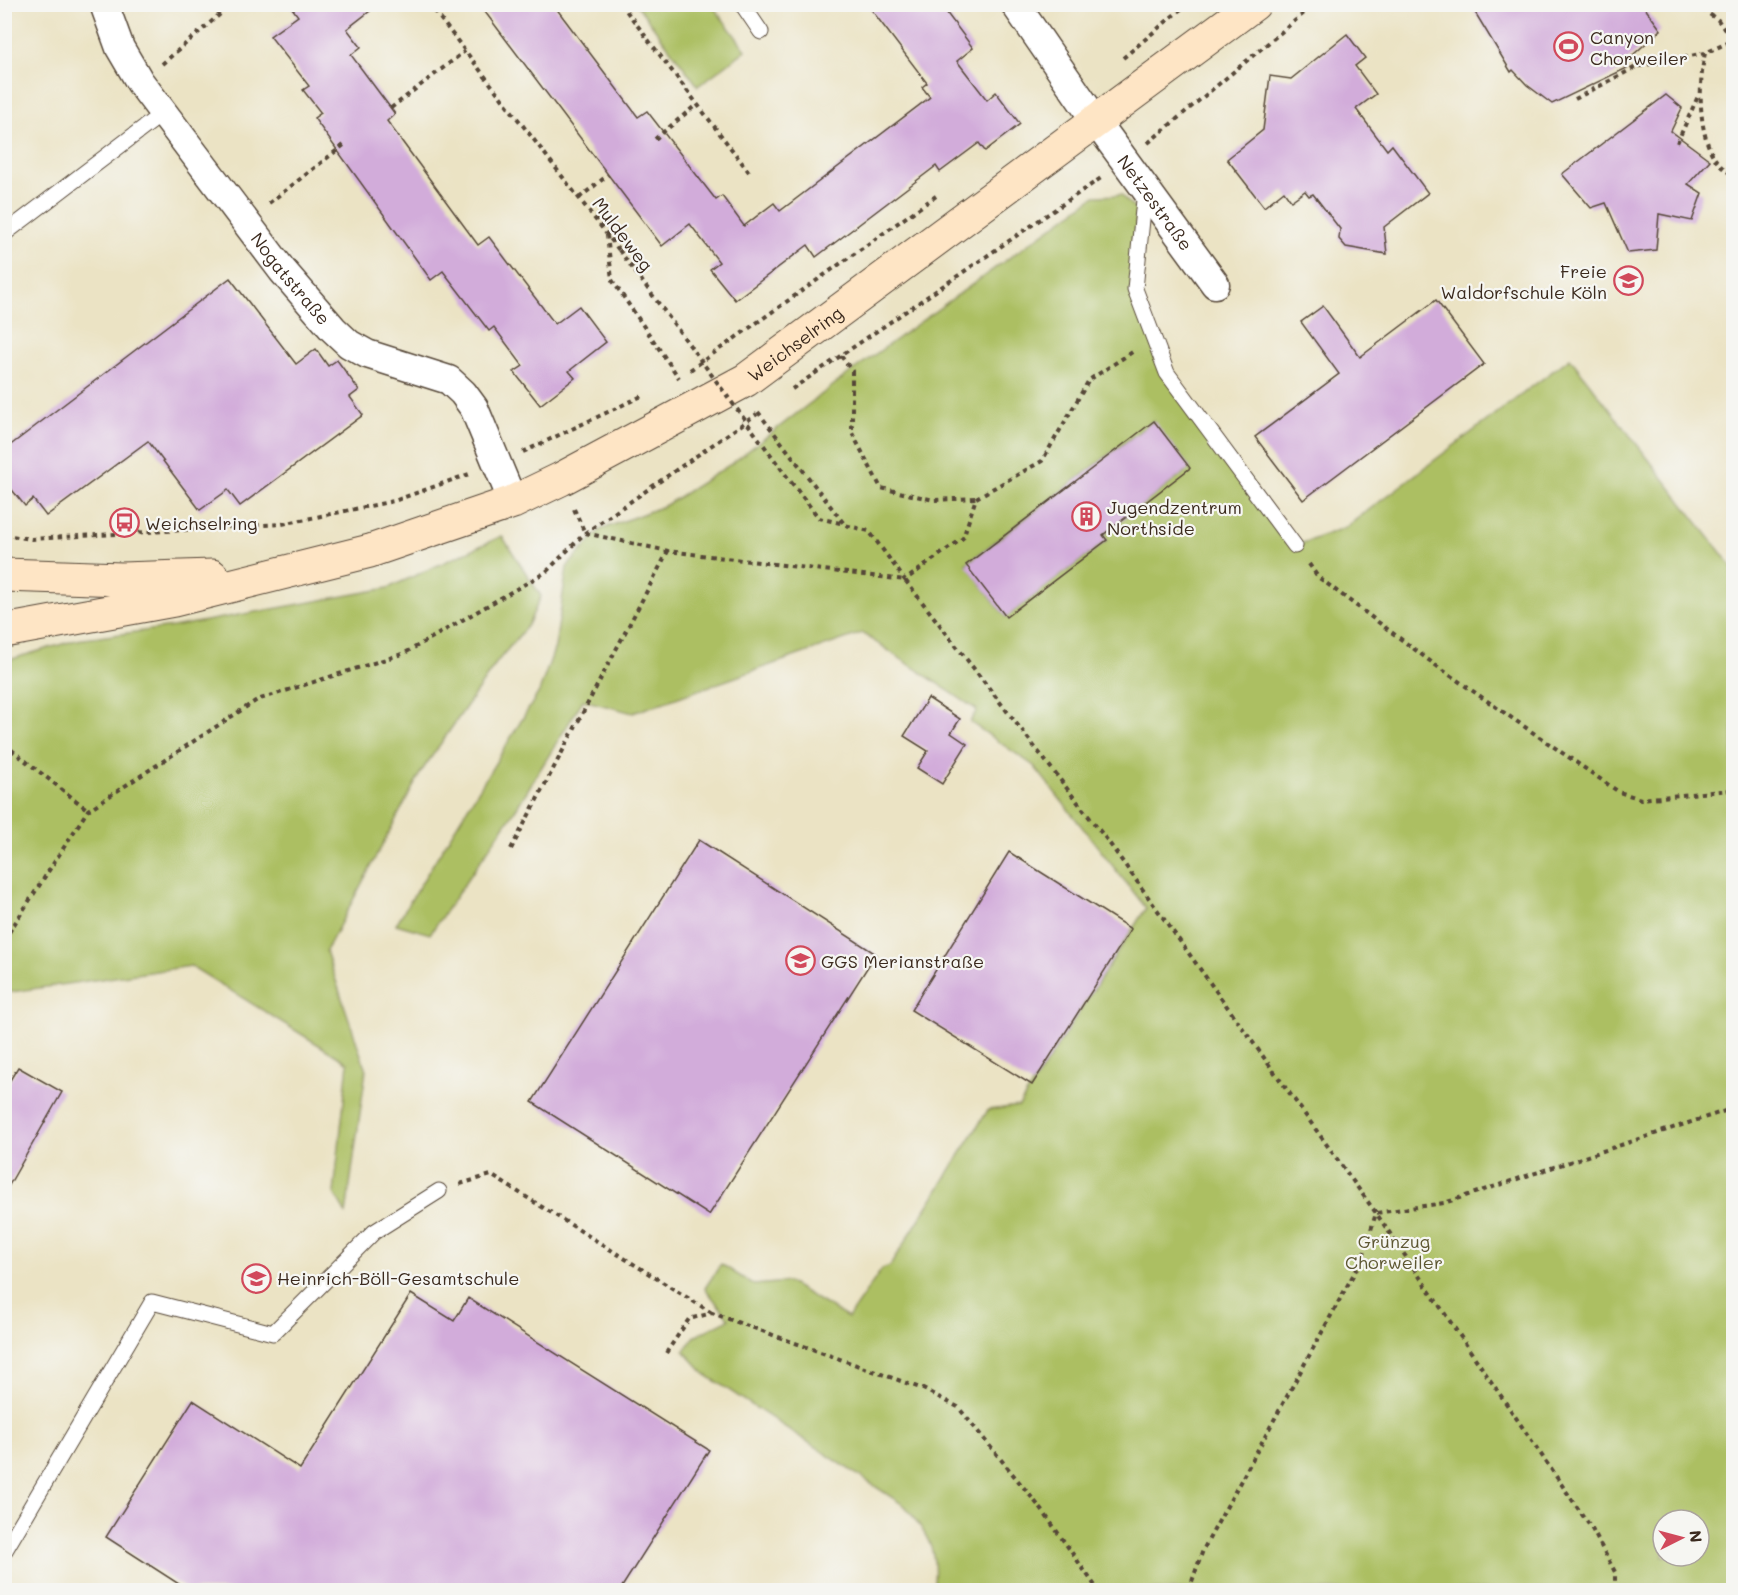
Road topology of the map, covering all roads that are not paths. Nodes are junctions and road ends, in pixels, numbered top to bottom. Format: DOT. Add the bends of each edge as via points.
graph roads {
  1 [pos="104,4"];
  2 [pos="742,4"];
  3 [pos="1016,4"];
  4 [pos="1254,4"];
  5 [pos="761,32"];
  6 [pos="163,113"];
  7 [pos="1095,120"];
  8 [pos="1145,189"];
  9 [pos="4,234"];
  10 [pos="1215,284"];
  11 [pos="513,502"];
  12 [pos="1295,546"];
  13 [pos="277,574"];
  14 [pos="4,576"];
  15 [pos="6,631"];
  16 [pos="439,1191"];
  17 [pos="4,1552"];
  1 -- 6 [label="street, Nogatstraße" via="120,48"];
  2 -- 5 [label="lane"];
  3 -- 7 [label="street, Netzestraße"];
  4 -- 7 [label="street, Weichselring"];
  6 -- 9 [label="lane"];
  6 -- 11 [label="street, Nogatstraße" via="289,278 349,344 367,354 449,380 463,393 474,408"];
  7 -- 8 [label="street, Netzestraße"];
  7 -- 11 [label="street, Weichselring" via="746,380"];
  8 -- 10 [label="street, Netzestraße"];
  8 -- 12 [label="lane" via="1135,289 1167,373"];
  11 -- 13 [label="street, Weichselring" via="370,551"];
  13 -- 14 [label="street, Weichselring" via="123,579"];
  13 -- 15 [label="street, Weichselring" via="174,600"];
  16 -- 17 [label="lane" via="374,1232 273,1333 152,1302"];
}
